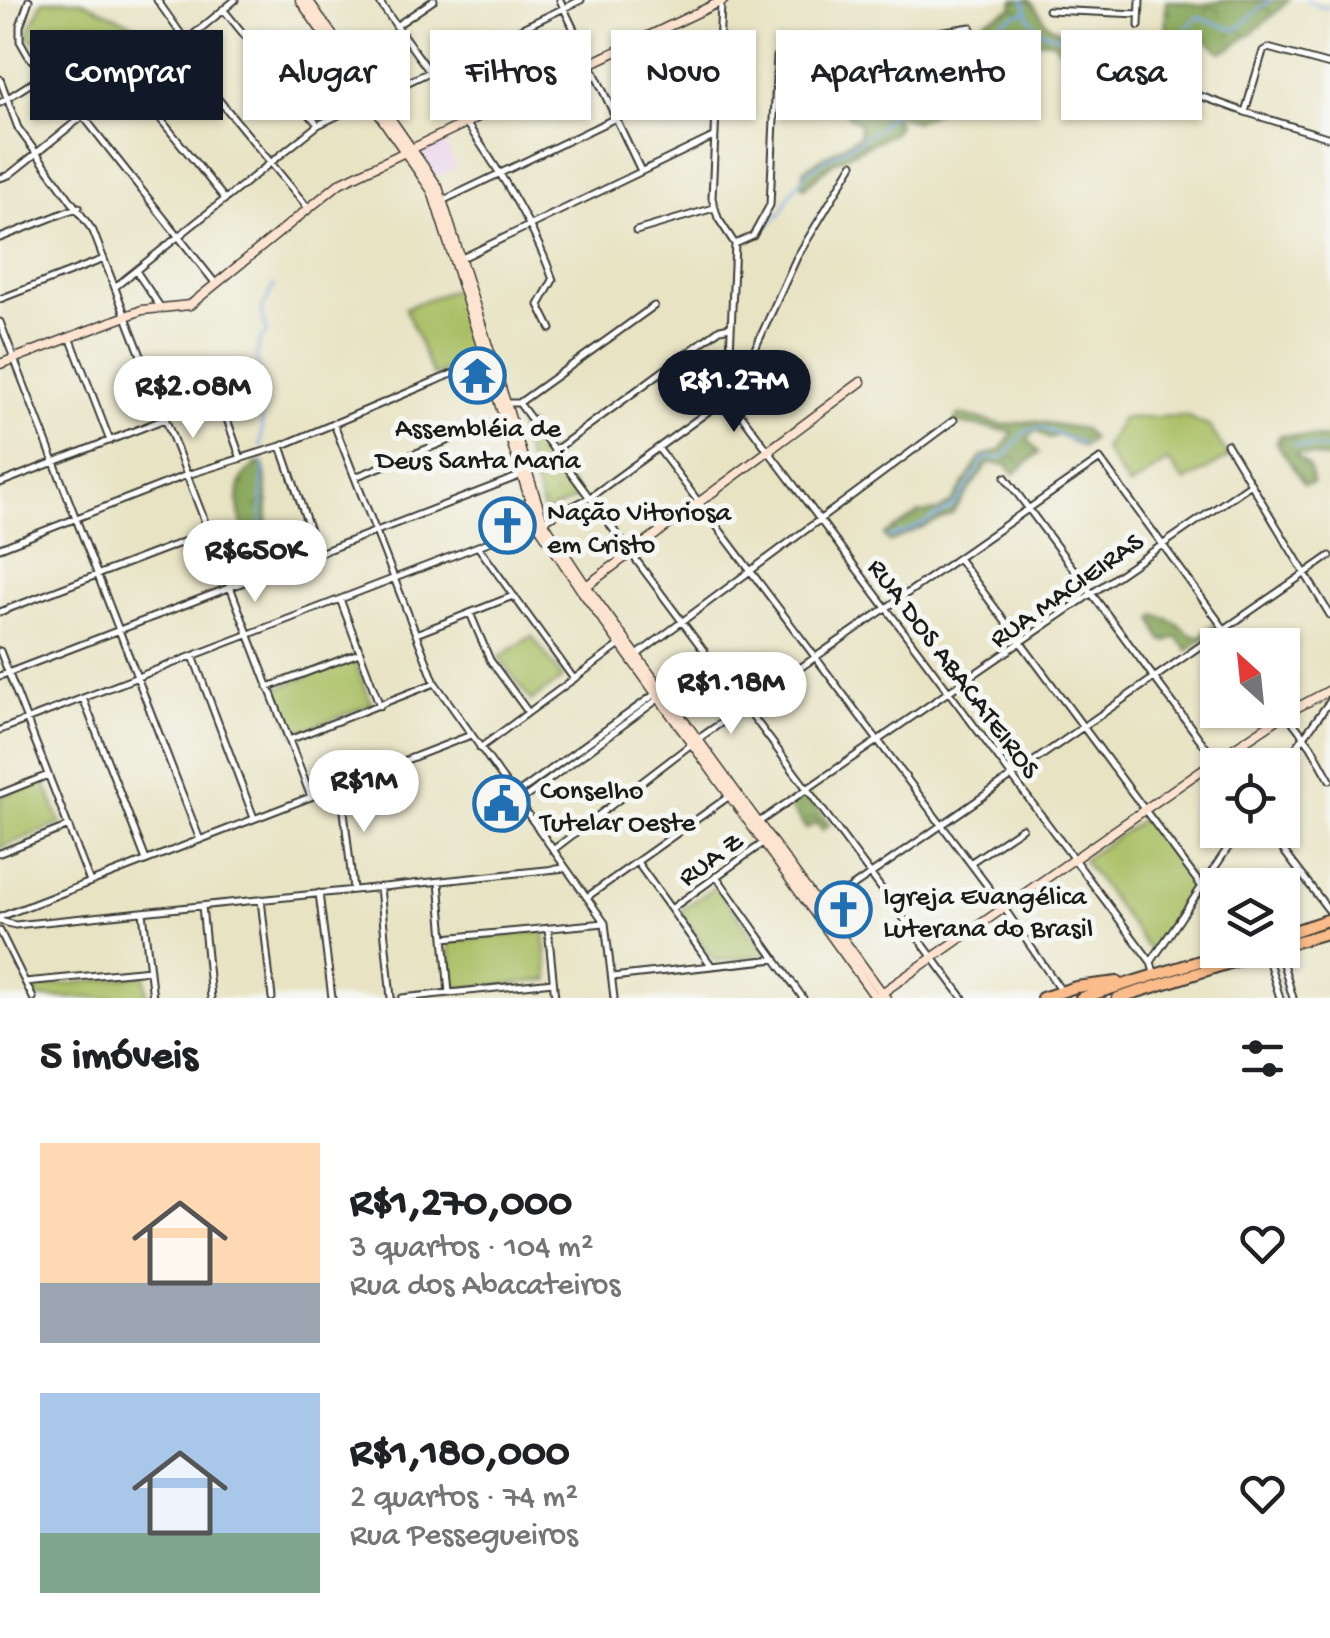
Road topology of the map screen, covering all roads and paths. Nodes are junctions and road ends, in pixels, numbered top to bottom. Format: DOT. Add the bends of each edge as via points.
graph roads {
  1 [pos="30,0"];
  2 [pos="157,0"];
  3 [pos="300,0"];
  4 [pos="308,0"];
  5 [pos="378,0"];
  6 [pos="434,0"];
  7 [pos="560,0"];
  8 [pos="581,0"];
  9 [pos="722,0"];
  10 [pos="1140,0"];
  11 [pos="231,1"];
  12 [pos="564,8"];
  13 [pos="223,10"];
  14 [pos="1048,10"];
  15 [pos="1139,14"];
  16 [pos="396,26"];
  17 [pos="1139,26"];
  18 [pos="971,27"];
  19 [pos="178,30"];
  20 [pos="199,30"];
  21 [pos="322,30"];
  22 [pos="328,30"];
  23 [pos="574,30"];
  24 [pos="720,30"];
  25 [pos="30,57"];
  26 [pos="591,64"];
  27 [pos="1330,64"];
  28 [pos="591,66"];
  29 [pos="429,73"];
  30 [pos="0,79"];
  31 [pos="410,82"];
  32 [pos="30,84"];
  33 [pos="1202,97"];
  34 [pos="8,99"];
  35 [pos="0,103"];
  36 [pos="223,104"];
  37 [pos="611,108"];
  38 [pos="1245,112"];
  39 [pos="78,120"];
  40 [pos="86,120"];
  41 [pos="162,120"];
  42 [pos="329,120"];
  43 [pos="387,120"];
  44 [pos="472,120"];
  45 [pos="612,120"];
  46 [pos="617,120"];
  47 [pos="716,120"];
  48 [pos="464,124"];
  49 [pos="318,125"];
  50 [pos="715,136"];
  51 [pos="1330,138"];
  52 [pos="408,150"];
  53 [pos="34,154"];
  54 [pos="271,163"];
  55 [pos="853,164"];
  56 [pos="641,171"];
  57 [pos="498,174"];
  58 [pos="0,178"];
  59 [pos="226,199"];
  60 [pos="444,200"];
  61 [pos="78,207"];
  62 [pos="714,208"];
  63 [pos="308,209"];
  64 [pos="528,226"];
  65 [pos="636,231"];
  66 [pos="180,236"];
  67 [pos="0,238"];
  68 [pos="735,244"];
  69 [pos="462,258"];
  70 [pos="104,259"];
  71 [pos="136,270"];
  72 [pos="216,284"];
  73 [pos="115,287"];
  74 [pos="0,299"];
  75 [pos="654,306"];
  76 [pos="161,308"];
  77 [pos="126,316"];
  78 [pos="0,322"];
  79 [pos="730,327"];
  80 [pos="551,330"];
  81 [pos="70,337"];
  82 [pos="14,358"];
  83 [pos="485,360"];
  84 [pos="0,364"];
  85 [pos="726,377"];
  86 [pos="861,382"];
  87 [pos="156,393"];
  88 [pos="728,397"];
  89 [pos="518,403"];
  90 [pos="503,404"];
  91 [pos="166,419"];
  92 [pos="503,419"];
  93 [pos="954,420"];
  94 [pos="334,424"];
  95 [pos="110,440"];
  96 [pos="1227,444"];
  97 [pos="281,446"];
  98 [pos="658,448"];
  99 [pos="554,451"];
  100 [pos="768,451"];
  101 [pos="240,456"];
  102 [pos="54,462"];
  103 [pos="187,475"];
  104 [pos="522,475"];
  105 [pos="354,476"];
  106 [pos="1004,477"];
  107 [pos="0,482"];
  108 [pos="1251,484"];
  109 [pos="589,498"];
  110 [pos="699,503"];
  111 [pos="1029,508"];
  112 [pos="76,518"];
  113 [pos="820,520"];
  114 [pos="540,522"];
  115 [pos="209,532"];
  116 [pos="376,532"];
  117 [pos="1163,545"];
  118 [pos="478,546"];
  119 [pos="0,548"];
  120 [pos="631,553"];
  121 [pos="318,554"];
  122 [pos="1330,556"];
  123 [pos="958,558"];
  124 [pos="750,571"];
  125 [pos="1305,573"];
  126 [pos="98,574"];
  127 [pos="394,578"];
  128 [pos="230,587"];
  129 [pos="584,588"];
  130 [pos="1091,594"];
  131 [pos="514,596"];
  132 [pos="340,600"];
  133 [pos="886,608"];
  134 [pos="0,612"];
  135 [pos="470,612"];
  136 [pos="1330,615"];
  137 [pos="682,622"];
  138 [pos="1223,628"];
  139 [pos="1225,628"];
  140 [pos="120,630"];
  141 [pos="416,634"];
  142 [pos="248,635"];
  143 [pos="624,642"];
  144 [pos="1020,643"];
  145 [pos="1200,646"];
  146 [pos="0,652"];
  147 [pos="360,653"];
  148 [pos="637,655"];
  149 [pos="193,656"];
  150 [pos="815,658"];
  151 [pos="8,672"];
  152 [pos="0,676"];
  153 [pos="138,677"];
  154 [pos="1154,678"];
  155 [pos="574,679"];
  156 [pos="434,683"];
  157 [pos="268,686"];
  158 [pos="1330,690"];
  159 [pos="949,692"];
  160 [pos="661,693"];
  161 [pos="83,698"];
  162 [pos="1330,701"];
  163 [pos="1300,704"];
  164 [pos="380,706"];
  165 [pos="745,706"];
  166 [pos="528,712"];
  167 [pos="27,720"];
  168 [pos="1082,728"];
  169 [pos="1263,728"];
  170 [pos="1297,728"];
  171 [pos="0,730"];
  172 [pos="471,735"];
  173 [pos="1303,736"];
  174 [pos="289,740"];
  175 [pos="878,741"];
  176 [pos="696,742"];
  177 [pos="480,748"];
  178 [pos="1207,748"];
  179 [pos="1237,748"];
  180 [pos="1295,748"];
  181 [pos="1200,774"];
  182 [pos="48,775"];
  183 [pos="1013,776"];
  184 [pos="1330,780"];
  185 [pos="341,785"];
  186 [pos="809,788"];
  187 [pos="0,794"];
  188 [pos="734,794"];
  189 [pos="311,796"];
  190 [pos="517,799"];
  191 [pos="1144,810"];
  192 [pos="254,818"];
  193 [pos="755,825"];
  194 [pos="941,825"];
  195 [pos="68,826"];
  196 [pos="1022,828"];
  197 [pos="200,840"];
  198 [pos="767,840"];
  199 [pos="1281,848"];
  200 [pos="553,850"];
  201 [pos="0,852"];
  202 [pos="1074,859"];
  203 [pos="146,860"];
  204 [pos="637,862"];
  205 [pos="970,863"];
  206 [pos="566,868"];
  207 [pos="872,873"];
  208 [pos="716,876"];
  209 [pos="439,880"];
  210 [pos="90,882"];
  211 [pos="1200,884"];
  212 [pos="380,886"];
  213 [pos="353,890"];
  214 [pos="1200,890"];
  215 [pos="318,893"];
  216 [pos="586,897"];
  217 [pos="261,899"];
  218 [pos="202,905"];
  219 [pos="1004,908"];
  220 [pos="671,909"];
  221 [pos="144,911"];
  222 [pos="818,911"];
  223 [pos="1330,915"];
  224 [pos="0,919"];
  225 [pos="605,923"];
  226 [pos="548,928"];
  227 [pos="1300,928"];
  228 [pos="0,932"];
  229 [pos="1330,932"];
  230 [pos="444,938"];
  231 [pos="1300,942"];
  232 [pos="933,957"];
  233 [pos="776,960"];
  234 [pos="1151,962"];
  235 [pos="1200,965"];
  236 [pos="712,966"];
  237 [pos="1211,968"];
  238 [pos="1277,968"];
  239 [pos="1282,968"];
  240 [pos="150,970"];
  241 [pos="612,977"];
  242 [pos="25,982"];
  243 [pos="553,982"];
  244 [pos="1161,982"];
  245 [pos="1128,983"];
  246 [pos="1062,992"];
  247 [pos="449,993"];
  248 [pos="880,997"];
  249 [pos="1120,997"];
  250 [pos="33,998"];
  251 [pos="153,998"];
  252 [pos="211,998"];
  253 [pos="272,998"];
  254 [pos="332,998"];
  255 [pos="391,998"];
  256 [pos="402,998"];
  257 [pos="555,998"];
  258 [pos="614,998"];
  259 [pos="803,998"];
  260 [pos="963,998"];
  261 [pos="1042,998"];
  262 [pos="1081,998"];
  263 [pos="1280,998"];
  264 [pos="1293,998"];
  1 -- 25 [label="street" via="20,41"];
  2 -- 19 [label="street"];
  3 -- 21 [label="street"];
  4 -- 22 [label="street"];
  5 -- 16 [label="street"];
  6 -- 16 [label="street"];
  7 -- 12 [label="street"];
  8 -- 12 [label="street"];
  9 -- 24 [label="street"];
  9 -- 26 [label="street"];
  10 -- 15 [label="street"];
  11 -- 13 [label="street"];
  12 -- 23 [label="street"];
  12 -- 29 [label="street"];
  13 -- 20 [label="street"];
  13 -- 49 [label="street"];
  14 -- 15 [label="street"];
  15 -- 17 [label="street"];
  16 -- 29 [label="street"];
  18 -- 68 [label="street" via="777,56 770,206 753,236"];
  27 -- 38 [label="street" via="1268,48"];
  28 -- 37 [label="street"];
  29 -- 31 [label="street"];
  29 -- 48 [label="street"];
  30 -- 34 [label="street"];
  32 -- 34 [label="street"];
  33 -- 38 [label="street"];
  34 -- 35 [label="street"];
  34 -- 53 [label="street"];
  36 -- 54 [label="street"];
  38 -- 51 [label="street"];
  39 -- 53 [label="street"];
  40 -- 66 [label="street"];
  41 -- 59 [label="street"];
  42 -- 49 [label="street"];
  43 -- 52 [label="street"];
  44 -- 48 [label="street"];
  45 -- 57 [label="street"];
  46 -- 56 [label="street"];
  47 -- 50 [label="street"];
  48 -- 52 [label="street"];
  48 -- 57 [label="street"];
  49 -- 54 [label="street"];
  50 -- 56 [label="street"];
  50 -- 62 [label="street"];
  52 -- 60 [label="street"];
  52 -- 63 [label="street" via="340,183"];
  52 -- 83 [label="street" via="432,191"];
  53 -- 58 [label="street"];
  53 -- 61 [label="street"];
  54 -- 59 [label="street"];
  54 -- 63 [label="street"];
  55 -- 85 [label="street" via="797,257 748,366"];
  56 -- 64 [label="street"];
  57 -- 60 [label="street"];
  57 -- 64 [label="street"];
  59 -- 66 [label="street"];
  60 -- 69 [label="street"];
  61 -- 67 [label="street"];
  61 -- 70 [label="street"];
  62 -- 65 [label="street"];
  62 -- 68 [label="street"];
  63 -- 72 [label="street"];
  64 -- 69 [label="street"];
  64 -- 80 [label="street" via="553,280 539,305"];
  66 -- 71 [label="street"];
  66 -- 72 [label="street"];
  68 -- 79 [label="street"];
  69 -- 90 [label="street"];
  70 -- 73 [label="street"];
  70 -- 74 [label="street"];
  71 -- 73 [label="street"];
  71 -- 76 [label="street"];
  72 -- 76 [label="street" via="190,305"];
  73 -- 77 [label="street"];
  75 -- 89 [label="street"];
  76 -- 77 [label="street"];
  77 -- 81 [label="street"];
  77 -- 87 [label="street"];
  78 -- 82 [label="street"];
  79 -- 85 [label="street"];
  79 -- 99 [label="street"];
  81 -- 82 [label="street"];
  81 -- 95 [label="street"];
  82 -- 84 [label="street"];
  82 -- 102 [label="street"];
  83 -- 90 [label="street"];
  83 -- 94 [label="street"];
  85 -- 88 [label="street"];
  86 -- 100 [label="street"];
  87 -- 91 [label="street"];
  87 -- 101 [label="street" via="210,371"];
  88 -- 98 [label="street"];
  88 -- 100 [label="street, RUA DOS ABACATEIROS"];
  89 -- 90 [label="street"];
  89 -- 99 [label="street"];
  90 -- 92 [label="street"];
  90 -- 114 [label="street"];
  91 -- 95 [label="street"];
  91 -- 103 [label="street"];
  92 -- 104 [label="street"];
  92 -- 105 [label="street"];
  93 -- 113 [label="street"];
  94 -- 97 [label="street"];
  94 -- 105 [label="street"];
  95 -- 102 [label="street"];
  96 -- 108 [label="street"];
  97 -- 101 [label="street"];
  97 -- 121 [label="street"];
  98 -- 109 [label="street"];
  98 -- 110 [label="street"];
  99 -- 109 [label="street"];
  100 -- 110 [label="street"];
  100 -- 113 [label="street, RUA DOS ABACATEIROS"];
  101 -- 103 [label="street"];
  102 -- 107 [label="street"];
  102 -- 112 [label="street"];
  103 -- 112 [label="street"];
  103 -- 115 [label="street"];
  104 -- 114 [label="street"];
  104 -- 116 [label="street"];
  105 -- 116 [label="street"];
  106 -- 111 [label="street"];
  108 -- 117 [label="street, RUA MACIEIRAS"];
  108 -- 125 [label="street"];
  109 -- 114 [label="street"];
  109 -- 120 [label="street"];
  110 -- 120 [label="street"];
  110 -- 124 [label="street"];
  111 -- 117 [label="street" via="1100,459"];
  111 -- 123 [label="street"];
  111 -- 130 [label="street"];
  112 -- 119 [label="street"];
  112 -- 126 [label="street"];
  113 -- 124 [label="street"];
  113 -- 133 [label="street, RUA DOS ABACATEIROS"];
  114 -- 118 [label="street"];
  114 -- 129 [label="street"];
  115 -- 126 [label="street"];
  115 -- 128 [label="street"];
  116 -- 121 [label="street"];
  116 -- 127 [label="street"];
  117 -- 130 [label="street, RUA MACIEIRAS"];
  117 -- 138 [label="street"];
  118 -- 127 [label="street"];
  118 -- 131 [label="street"];
  120 -- 129 [label="street"];
  120 -- 137 [label="street"];
  121 -- 128 [label="street"];
  122 -- 125 [label="street"];
  123 -- 133 [label="street"];
  123 -- 144 [label="street"];
  124 -- 137 [label="street"];
  124 -- 150 [label="street"];
  125 -- 136 [label="street"];
  125 -- 139 [label="street"];
  126 -- 134 [label="street"];
  126 -- 140 [label="street"];
  127 -- 132 [label="street"];
  127 -- 141 [label="street"];
  128 -- 140 [label="street"];
  128 -- 142 [label="street"];
  129 -- 143 [label="street"];
  130 -- 144 [label="street, RUA MACIEIRAS"];
  130 -- 154 [label="street"];
  131 -- 135 [label="street"];
  131 -- 155 [label="street"];
  132 -- 142 [label="street"];
  132 -- 147 [label="street"];
  133 -- 150 [label="street"];
  133 -- 159 [label="street, RUA DOS ABACATEIROS"];
  135 -- 141 [label="street"];
  135 -- 166 [label="street" via="490,660"];
  137 -- 148 [label="street"];
  137 -- 165 [label="street"];
  140 -- 151 [label="street"];
  140 -- 153 [label="street"];
  141 -- 156 [label="street"];
  142 -- 149 [label="street"];
  142 -- 157 [label="street"];
  143 -- 148 [label="street"];
  143 -- 155 [label="street"];
  143 -- 160 [label="street"];
  144 -- 159 [label="street, RUA MACIEIRAS"];
  144 -- 168 [label="street"];
  145 -- 154 [label="street"];
  146 -- 151 [label="street"];
  147 -- 157 [label="street"];
  147 -- 164 [label="street"];
  148 -- 160 [label="street"];
  149 -- 153 [label="street"];
  149 -- 192 [label="street"];
  150 -- 165 [label="street"];
  150 -- 175 [label="street"];
  151 -- 152 [label="street"];
  151 -- 167 [label="street"];
  153 -- 161 [label="street"];
  153 -- 197 [label="street"];
  154 -- 168 [label="street"];
  154 -- 178 [label="street"];
  155 -- 166 [label="street"];
  156 -- 164 [label="street"];
  156 -- 172 [label="street"];
  157 -- 174 [label="street"];
  158 -- 163 [label="street"];
  159 -- 175 [label="street, RUA MACIEIRAS"];
  159 -- 183 [label="street, RUA DOS ABACATEIROS"];
  160 -- 176 [label="street"];
  160 -- 190 [label="street"];
  161 -- 167 [label="street"];
  161 -- 203 [label="street"];
  162 -- 173 [label="street"];
  164 -- 174 [label="street"];
  165 -- 176 [label="street"];
  165 -- 186 [label="street"];
  166 -- 177 [label="street"];
  167 -- 171 [label="street"];
  167 -- 182 [label="street"];
  168 -- 183 [label="street"];
  168 -- 191 [label="street"];
  169 -- 179 [label="street"];
  170 -- 173 [label="street"];
  172 -- 177 [label="street"];
  172 -- 185 [label="street"];
  173 -- 180 [label="street"];
  173 -- 184 [label="street"];
  174 -- 189 [label="street"];
  175 -- 186 [label="street, RUA MACIEIRAS"];
  175 -- 194 [label="street"];
  176 -- 188 [label="street"];
  176 -- 200 [label="street"];
  177 -- 190 [label="street"];
  181 -- 191 [label="street"];
  182 -- 187 [label="street"];
  182 -- 195 [label="street"];
  183 -- 194 [label="street"];
  183 -- 202 [label="street, RUA DOS ABACATEIROS"];
  185 -- 189 [label="street"];
  185 -- 213 [label="street"];
  186 -- 193 [label="street, RUA MACIEIRAS"];
  186 -- 207 [label="street"];
  188 -- 193 [label="street"];
  188 -- 204 [label="street"];
  189 -- 192 [label="street"];
  190 -- 200 [label="street"];
  191 -- 202 [label="street"];
  191 -- 211 [label="street"];
  192 -- 197 [label="street"];
  193 -- 198 [label="street"];
  194 -- 205 [label="street"];
  194 -- 207 [label="street"];
  195 -- 201 [label="street"];
  195 -- 210 [label="street"];
  196 -- 205 [label="street"];
  197 -- 203 [label="street"];
  198 -- 208 [label="street, RUA Z"];
  198 -- 222 [label="street"];
  199 -- 223 [label="street"];
  200 -- 206 [label="street"];
  202 -- 219 [label="street"];
  202 -- 234 [label="street, RUA DOS ABACATEIROS"];
  203 -- 210 [label="street"];
  204 -- 216 [label="street"];
  204 -- 220 [label="street"];
  205 -- 219 [label="street"];
  206 -- 209 [label="street"];
  206 -- 216 [label="street"];
  207 -- 222 [label="street"];
  207 -- 232 [label="street"];
  208 -- 220 [label="street, RUA Z"];
  208 -- 233 [label="street"];
  209 -- 212 [label="street"];
  209 -- 230 [label="street"];
  210 -- 224 [label="street"];
  212 -- 213 [label="street"];
  212 -- 255 [label="street"];
  213 -- 215 [label="street"];
  214 -- 234 [label="street"];
  215 -- 217 [label="street"];
  215 -- 254 [label="street"];
  216 -- 225 [label="street"];
  217 -- 218 [label="street"];
  217 -- 253 [label="street"];
  218 -- 221 [label="street"];
  218 -- 252 [label="street"];
  219 -- 232 [label="street"];
  219 -- 246 [label="street"];
  220 -- 236 [label="street"];
  221 -- 224 [label="street" via="15,924"];
  221 -- 240 [label="street"];
  222 -- 248 [label="street"];
  223 -- 227 [label="highway"];
  225 -- 226 [label="street"];
  225 -- 241 [label="street"];
  226 -- 230 [label="street"];
  226 -- 243 [label="street"];
  228 -- 242 [label="street"];
  229 -- 231 [label="highway"];
  230 -- 247 [label="street"];
  232 -- 248 [label="street"];
  232 -- 260 [label="street"];
  233 -- 236 [label="street"];
  233 -- 259 [label="street"];
  234 -- 244 [label="street, RUA DOS ABACATEIROS"];
  235 -- 244 [label="highway"];
  236 -- 241 [label="street"];
  237 -- 244 [label="highway"];
  238 -- 263 [label="street"];
  239 -- 264 [label="street"];
  240 -- 242 [label="street"];
  240 -- 251 [label="street"];
  241 -- 258 [label="street"];
  242 -- 250 [label="street"];
  243 -- 247 [label="street"];
  243 -- 257 [label="street"];
  244 -- 245 [label="highway"];
  244 -- 249 [label="highway"];
  245 -- 246 [label="highway"];
  245 -- 262 [label="highway"];
  246 -- 261 [label="highway"];
  247 -- 256 [label="street"];
}
